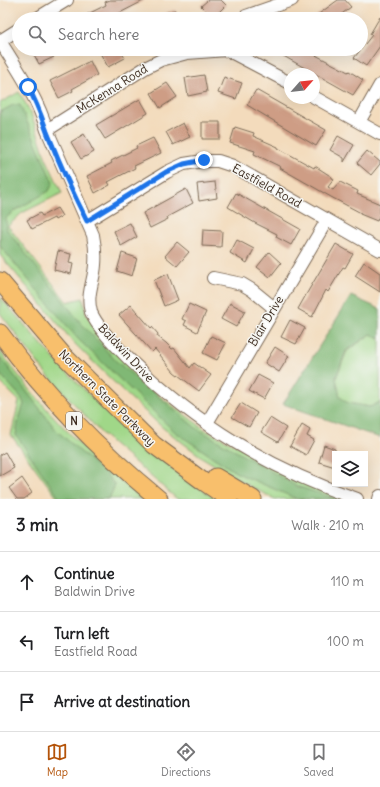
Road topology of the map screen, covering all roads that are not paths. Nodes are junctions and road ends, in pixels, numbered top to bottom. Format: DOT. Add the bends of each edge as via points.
graph roads {
  1 [pos="67,0"];
  2 [pos="292,0"];
  3 [pos="47,12"];
  4 [pos="258,12"];
  5 [pos="12,33"];
  6 [pos="0,41"];
  7 [pos="174,56"];
  8 [pos="239,56"];
  9 [pos="284,80"];
  10 [pos="380,85"];
  11 [pos="320,100"];
  12 [pos="359,122"];
  13 [pos="47,130"];
  14 [pos="380,134"];
  15 [pos="327,220"];
  16 [pos="87,221"];
  17 [pos="380,250"];
  18 [pos="213,278"];
  19 [pos="0,281"];
  20 [pos="274,308"];
  21 [pos="0,333"];
  22 [pos="108,401"];
  23 [pos="206,423"];
  24 [pos="159,499"];
  25 [pos="229,499"];
  26 [pos="252,499"];
  27 [pos="357,499"];
  1 -- 3 [label="street"];
  2 -- 4 [label="street"];
  5 -- 6 [label="street"];
  6 -- 13 [label="street, Baldwin Drive" via="34,98"];
  7 -- 13 [label="street, McKenna Road" via="145,68"];
  8 -- 9 [label="street"];
  10 -- 12 [label="street"];
  11 -- 12 [label="street"];
  12 -- 14 [label="street"];
  13 -- 16 [label="street, Baldwin Drive"];
  15 -- 16 [label="street, Eastfield Road" via="233,166 204,160 184,164 166,172"];
  15 -- 17 [label="street, Eastfield Road"];
  15 -- 20 [label="street, Blair Drive"];
  16 -- 23 [label="street, Baldwin Drive" via="96,248 88,296 91,312 97,323 156,385"];
  18 -- 20 [label="street" via="242,284"];
  19 -- 22 [label="highway, Northern State Parkway" via="64,356"];
  20 -- 23 [label="street, Blair Drive"];
  21 -- 24 [label="highway, N" via="68,416 113,461"];
  22 -- 25 [label="highway, Northern State Parkway" via="154,445"];
  22 -- 26 [label="highway" via="205,470"];
  23 -- 27 [label="street, Baldwin Drive" via="243,448 290,473"];
}
